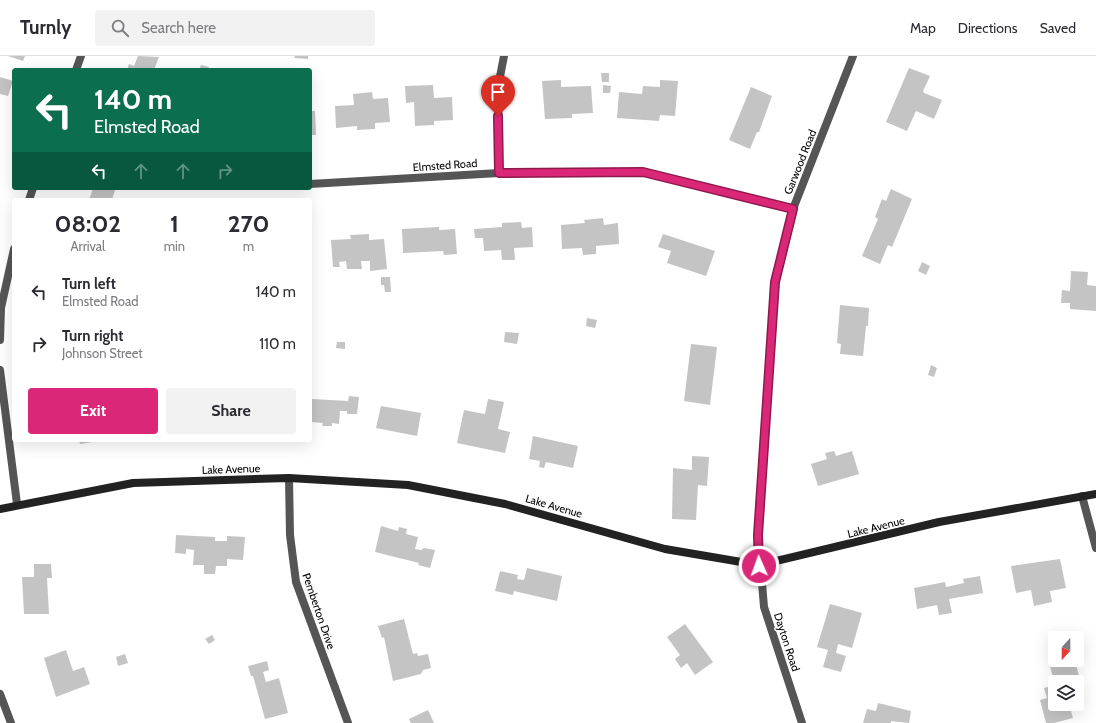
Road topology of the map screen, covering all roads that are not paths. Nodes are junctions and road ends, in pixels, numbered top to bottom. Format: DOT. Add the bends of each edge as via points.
graph roads {
  1 [pos="81,56"];
  2 [pos="504,56"];
  3 [pos="854,56"];
  4 [pos="77,68"];
  5 [pos="499,173"];
  6 [pos="312,184"];
  7 [pos="793,209"];
  8 [pos="12,259"];
  9 [pos="0,340"];
  10 [pos="0,370"];
  11 [pos="289,478"];
  12 [pos="1096,494"];
  13 [pos="1082,496"];
  14 [pos="18,504"];
  15 [pos="0,509"];
  16 [pos="1096,548"];
  17 [pos="759,566"];
  18 [pos="0,694"];
  19 [pos="11,723"];
  20 [pos="348,723"];
  21 [pos="802,723"];
  1 -- 4 [label="street"];
  2 -- 5 [label="street" via="498,87"];
  3 -- 7 [label="street, Garwood Road"];
  5 -- 6 [label="street, Elmsted Road"];
  5 -- 7 [label="street, Elmsted Road" via="643,172"];
  7 -- 17 [label="street, Garwood Road" via="775,282 758,535"];
  8 -- 9 [label="street" via="1,308"];
  10 -- 14 [label="street"];
  11 -- 14 [label="street, Lake Avenue" via="134,483"];
  11 -- 17 [label="street, Lake Avenue" via="408,485 505,504 665,549"];
  11 -- 20 [label="street, Pemberton Drive" via="290,535 296,582"];
  12 -- 13 [label="street, Lake Avenue"];
  13 -- 16 [label="street"];
  13 -- 17 [label="street, Lake Avenue" via="939,522"];
  14 -- 15 [label="street, Lake Avenue"];
  17 -- 21 [label="street, Dayton Road" via="764,608"];
  18 -- 19 [label="street"];
}
